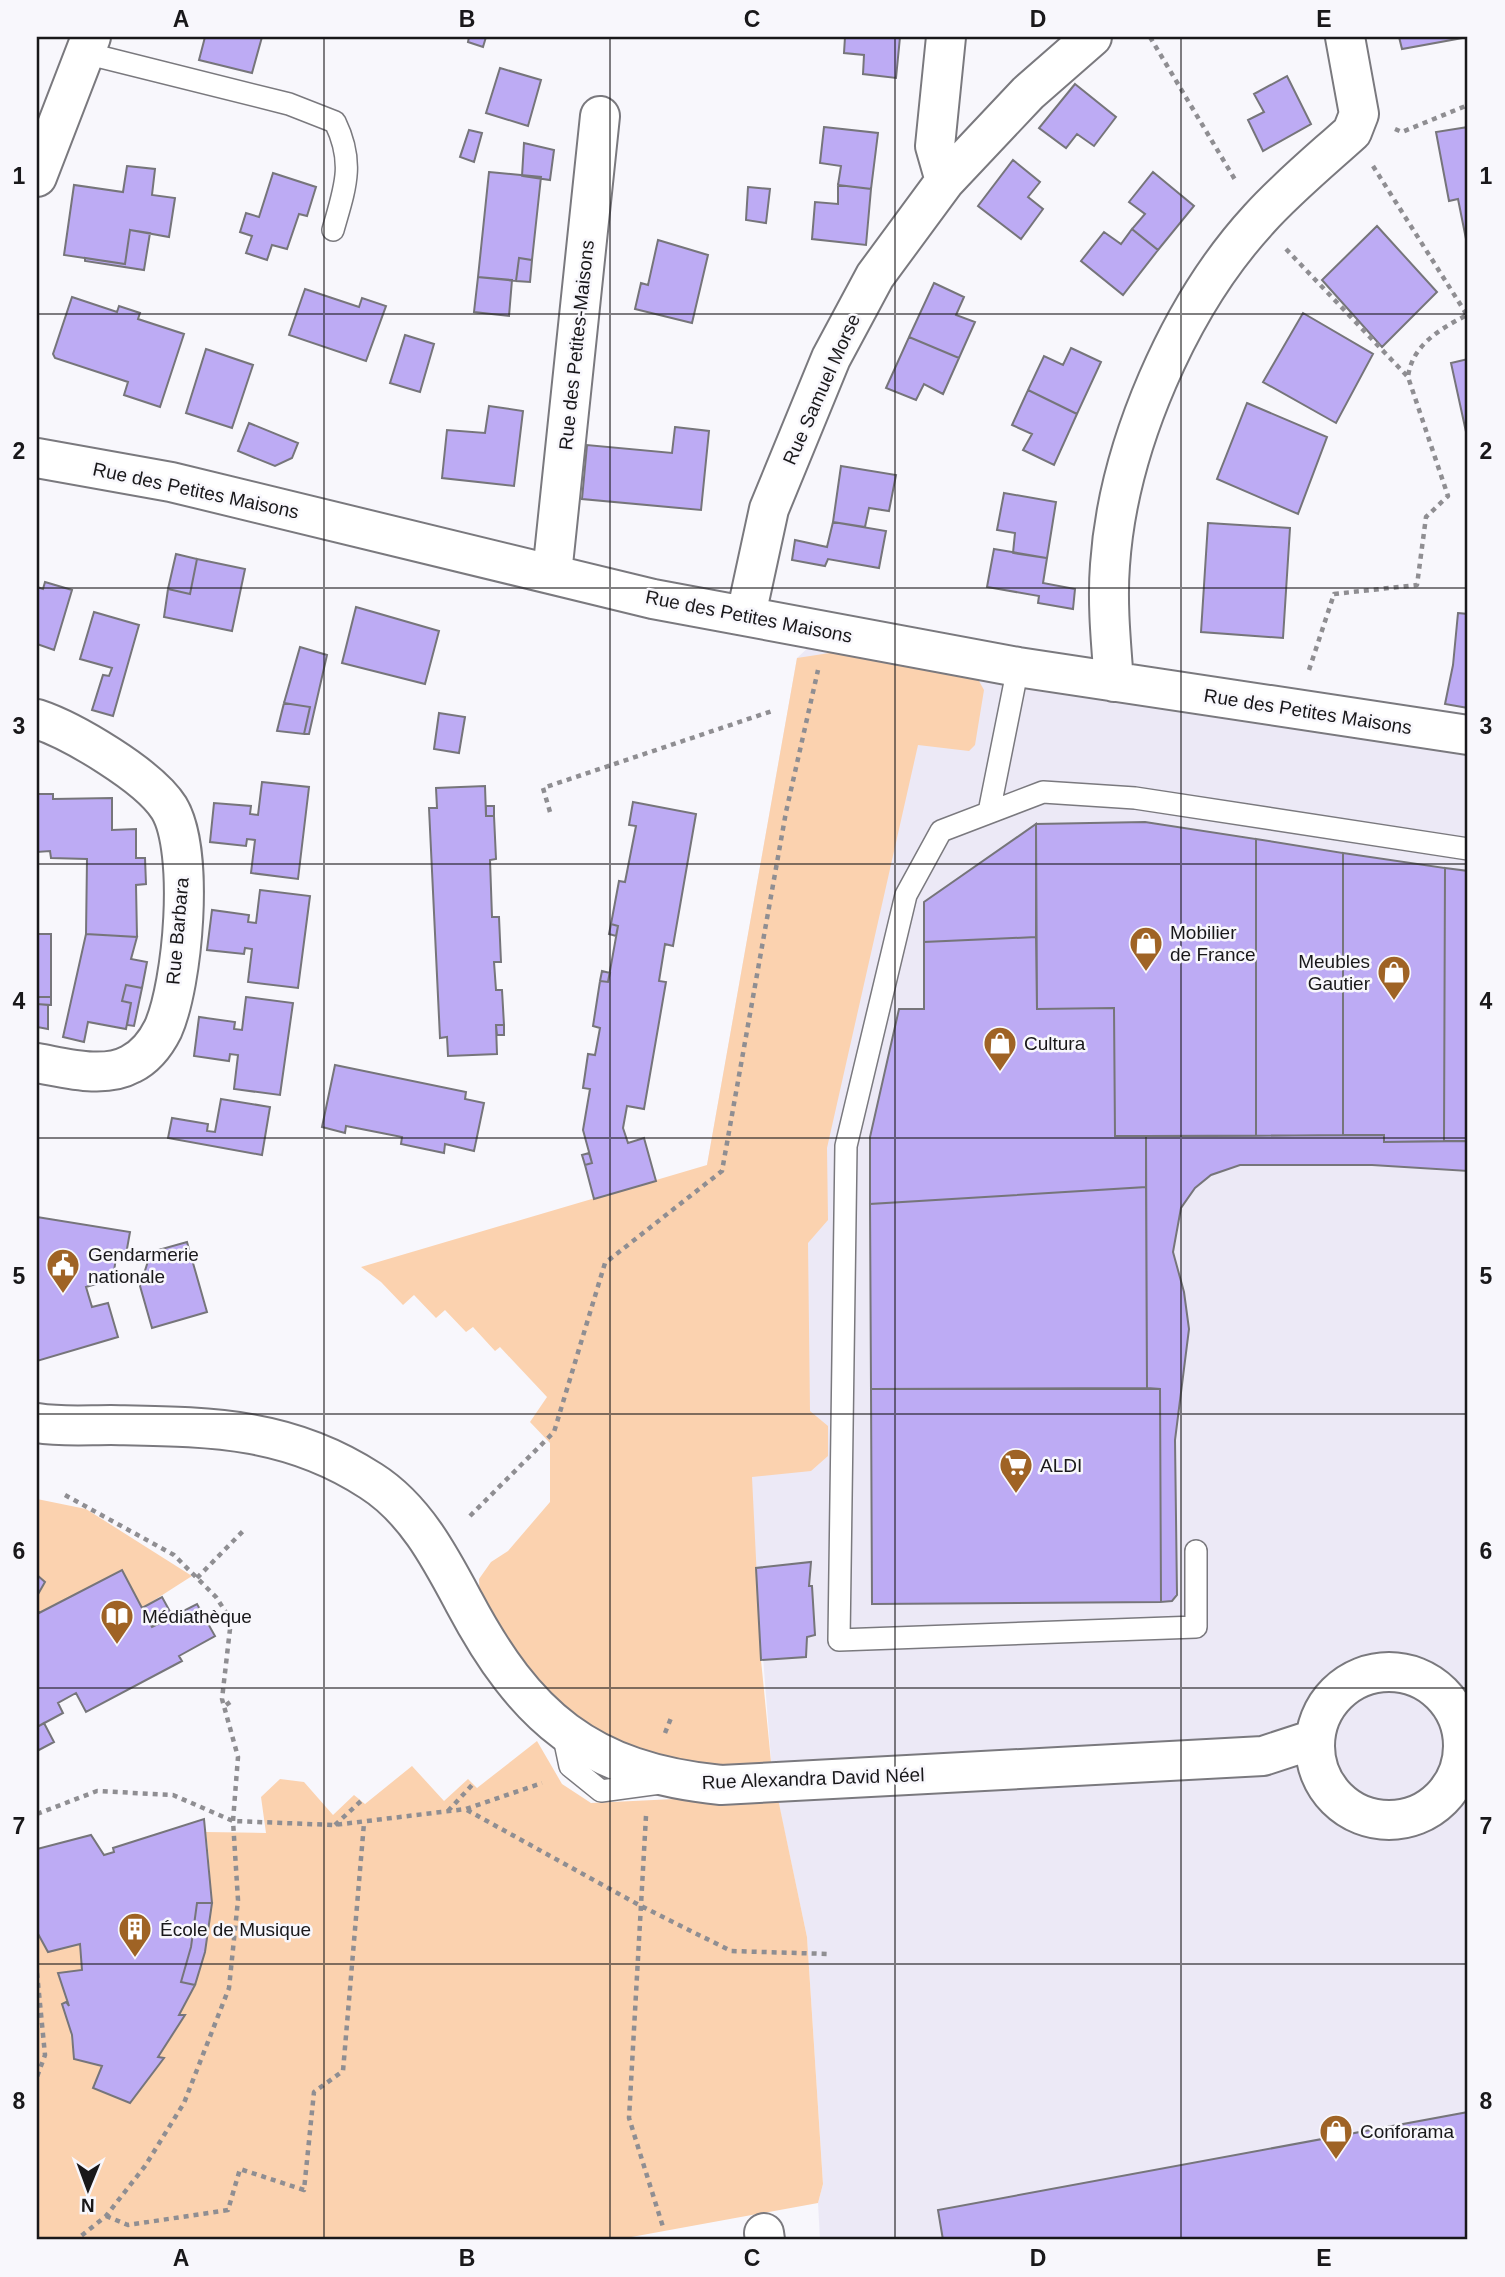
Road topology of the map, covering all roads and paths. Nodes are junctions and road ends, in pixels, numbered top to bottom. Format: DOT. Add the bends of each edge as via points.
graph roads {
  1 [pos="946,37"];
  2 [pos="1092,37"];
  3 [pos="1150,37"];
  4 [pos="1345,37"];
  5 [pos="88,45"];
  6 [pos="1468,105"];
  7 [pos="600,116"];
  8 [pos="1355,123"];
  9 [pos="37,177"];
  10 [pos="945,181"];
  11 [pos="1258,219"];
  12 [pos="332,230"];
  13 [pos="1468,315"];
  14 [pos="1408,377"];
  15 [pos="37,458"];
  16 [pos="552,574"];
  17 [pos="746,615"];
  18 [pos="827,630"];
  19 [pos="1018,667"];
  20 [pos="1114,682"];
  21 [pos="775,710"];
  22 [pos="1299,710"];
  23 [pos="37,719"];
  24 [pos="1468,735"];
  25 [pos="550,812"];
  26 [pos="989,812"];
  27 [pos="1468,849"];
  28 [pos="37,1063"];
  29 [pos="37,1423"];
  30 [pos="65,1495"];
  31 [pos="470,1517"];
  32 [pos="245,1529"];
  33 [pos="1196,1551"];
  34 [pos="197,1578"];
  35 [pos="1456,1698"];
  36 [pos="233,1700"];
  37 [pos="226,1705"];
  38 [pos="671,1717"];
  39 [pos="1315,1739"];
  40 [pos="566,1749"];
  41 [pos="1462,1775"];
  42 [pos="658,1780"];
  43 [pos="473,1784"];
  44 [pos="361,1801"];
  45 [pos="466,1809"];
  46 [pos="447,1812"];
  47 [pos="37,1814"];
  48 [pos="233,1821"];
  49 [pos="364,1823"];
  50 [pos="334,1825"];
  51 [pos="639,1905"];
  52 [pos="829,1954"];
  53 [pos="37,1973"];
  54 [pos="37,2077"];
  55 [pos="106,2216"];
  56 [pos="663,2227"];
  57 [pos="76,2240"];
  1 -- 10 [label="street" via="935,146"];
  2 -- 10 [label="street, Rue Samuel Morse" via="1028,93"];
  3 -- 11 [label="path"];
  4 -- 8 [label="street"];
  5 -- 9 [label="street"];
  5 -- 12 [label="lane" via="335,122 346,145 348,174"];
  6 -- 8 [label="path" via="1402,132"];
  7 -- 16 [label="street, Rue des Petites-Maisons"];
  8 -- 11 [label="street"];
  8 -- 13 [label="path"];
  10 -- 17 [label="street, Rue Samuel Morse" via="874,276 831,358 769,509"];
  11 -- 14 [label="path"];
  11 -- 20 [label="street" via="1204,291 1160,375 1125,474 1110,564"];
  13 -- 14 [label="path" via="1436,331 1410,361"];
  14 -- 22 [label="path" via="1448,496 1426,517 1417,585 1335,594"];
  15 -- 16 [label="street, Rue des Petites Maisons" via="171,482"];
  16 -- 17 [label="street, Rue des Petites Maisons" via="653,599"];
  17 -- 18 [label="street, Rue des Petites Maisons"];
  18 -- 19 [label="street, Rue des Petites Maisons"];
  18 -- 31 [label="path" via="786,812 722,1171 605,1263 554,1432"];
  19 -- 20 [label="street, Rue des Petites Maisons"];
  19 -- 26 [label="lane"];
  20 -- 22 [label="street, Rue des Petites Maisons"];
  21 -- 25 [label="path" via="544,788"];
  22 -- 24 [label="street, Rue des Petites Maisons"];
  23 -- 28 [label="street, Rue Barbara" via="102,752 168,808 180,844 183,894 181,942 169,1010 156,1042 130,1065 112,1070 93,1072"];
  26 -- 27 [label="lane" via="1043,792 1135,798"];
  26 -- 33 [label="lane" via="941,831 906,895 846,1146 839,1640 1196,1627"];
  29 -- 40 [label="street, Rue Alexandra David Néel" via="229,1429 293,1442 349,1468 392,1497 427,1537 482,1637"];
  30 -- 34 [label="path" via="174,1555"];
  32 -- 34 [label="path"];
  34 -- 37 [label="path" via="230,1620 222,1699"];
  35 -- 39 [label="street" via="1407,1674 1365,1676 1331,1700"];
  35 -- 41 [label="street"];
  36 -- 37 [label="path"];
  37 -- 48 [label="path" via="238,1757"];
  38 -- 42 [label="path"];
  39 -- 41 [label="street" via="1316,1762 1325,1784 1340,1802 1360,1815 1408,1818 1428,1810"];
  39 -- 42 [label="street, Rue Alexandra David Néel" via="1264,1756 721,1785"];
  40 -- 42 [label="street, Rue Alexandra David Néel" via="616,1761"];
  40 -- 45 [label="path" via="561,1776"];
  42 -- 51 [label="path"];
  43 -- 46 [label="path"];
  44 -- 50 [label="path"];
  45 -- 46 [label="path"];
  45 -- 51 [label="path"];
  46 -- 49 [label="path"];
  47 -- 48 [label="path" via="97,1791 173,1795"];
  48 -- 50 [label="path"];
  48 -- 55 [label="path" via="238,1900 229,1988 184,2103 145,2166"];
  49 -- 50 [label="path"];
  49 -- 55 [label="path" via="343,2071 314,2092 304,2190 240,2169 228,2210 128,2225"];
  51 -- 52 [label="path" via="731,1951"];
  51 -- 56 [label="path" via="629,2118"];
  53 -- 54 [label="path" via="45,2055"];
  55 -- 57 [label="path"];
}
